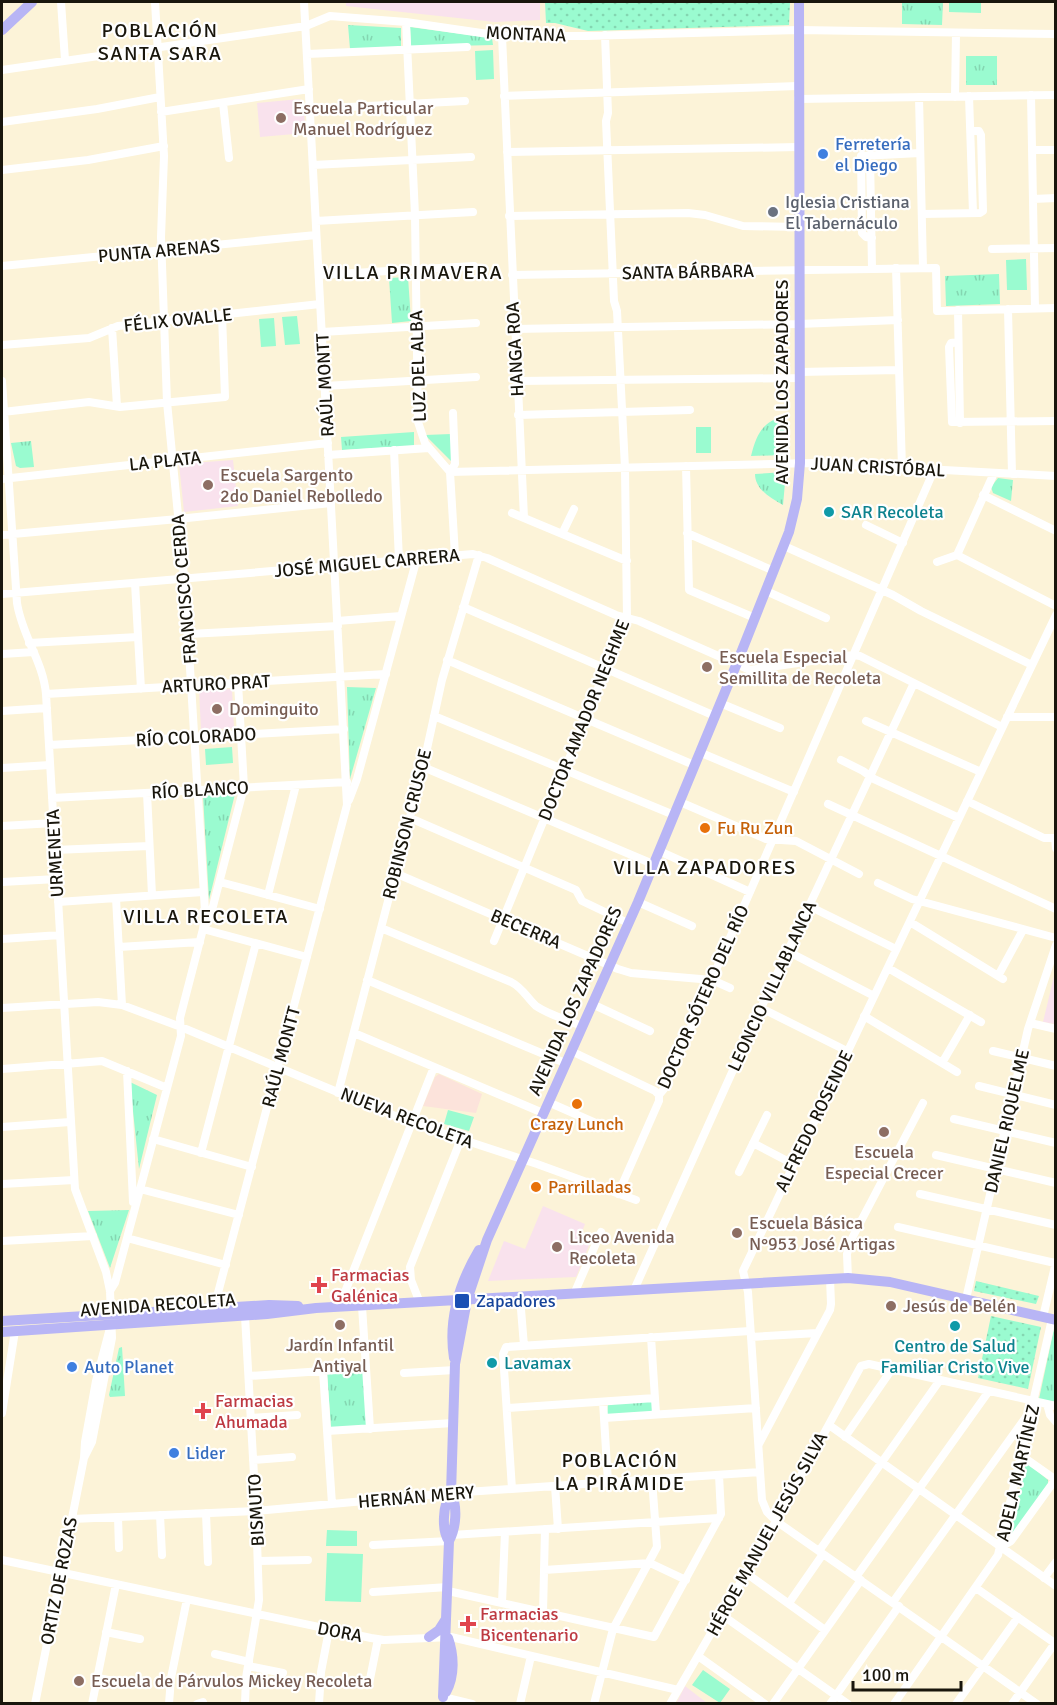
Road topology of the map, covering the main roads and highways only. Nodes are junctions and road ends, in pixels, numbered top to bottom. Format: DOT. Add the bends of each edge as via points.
graph roads {
  1 [pos="32,2"];
  2 [pos="799,2"];
  3 [pos="2,30"];
  4 [pos="487,1240"];
  5 [pos="462,1301"];
  6 [pos="316,1308"];
  7 [pos="111,1319"];
  8 [pos="1050,1319"];
  9 [pos="26,1320"];
  10 [pos="2,1321"];
  11 [pos="15,1331"];
  12 [pos="2,1332"];
  13 [pos="455,1367"];
  14 [pos="447,1613"];
  15 [pos="429,1637"];
  16 [pos="442,1700"];
  1 -- 3 [label="main road"];
  2 -- 4 [label="main road, AVENIDA LOS ZAPADORES" via="797,499 784,546 680,802"];
  4 -- 5 [label="main road, AVENIDA LOS ZAPADORES"];
  4 -- 5 [label="main road, AVENIDA LOS ZAPADORES" via="464,1280"];
  5 -- 6 [label="main road, AVENIDA RECOLETA"];
  5 -- 8 [label="main road, AVENIDA RECOLETA" via="848,1278 879,1280"];
  5 -- 13 [label="main road, AVENIDA LOS ZAPADORES" via="464,1318"];
  5 -- 13 [label="main road, AVENIDA LOS ZAPADORES" via="452,1343"];
  6 -- 7 [label="main road, AVENIDA RECOLETA" via="245,1316"];
  6 -- 7 [label="main road, AVENIDA RECOLETA" via="214,1308"];
  7 -- 9 [label="main road, AVENIDA RECOLETA"];
  7 -- 11 [label="main road, AVENIDA RECOLETA"];
  9 -- 10 [label="main road, AVENIDA RECOLETA"];
  9 -- 11 [label="main road"];
  11 -- 12 [label="main road, AVENIDA RECOLETA"];
  13 -- 14 [label="main road, AVENIDA LOS ZAPADORES" via="451,1493 455,1506"];
  14 -- 15 [label="main road" via="439,1630"];
  14 -- 16 [label="main road, AVENIDA LOS ZAPADORES" via="452,1666"];
}
